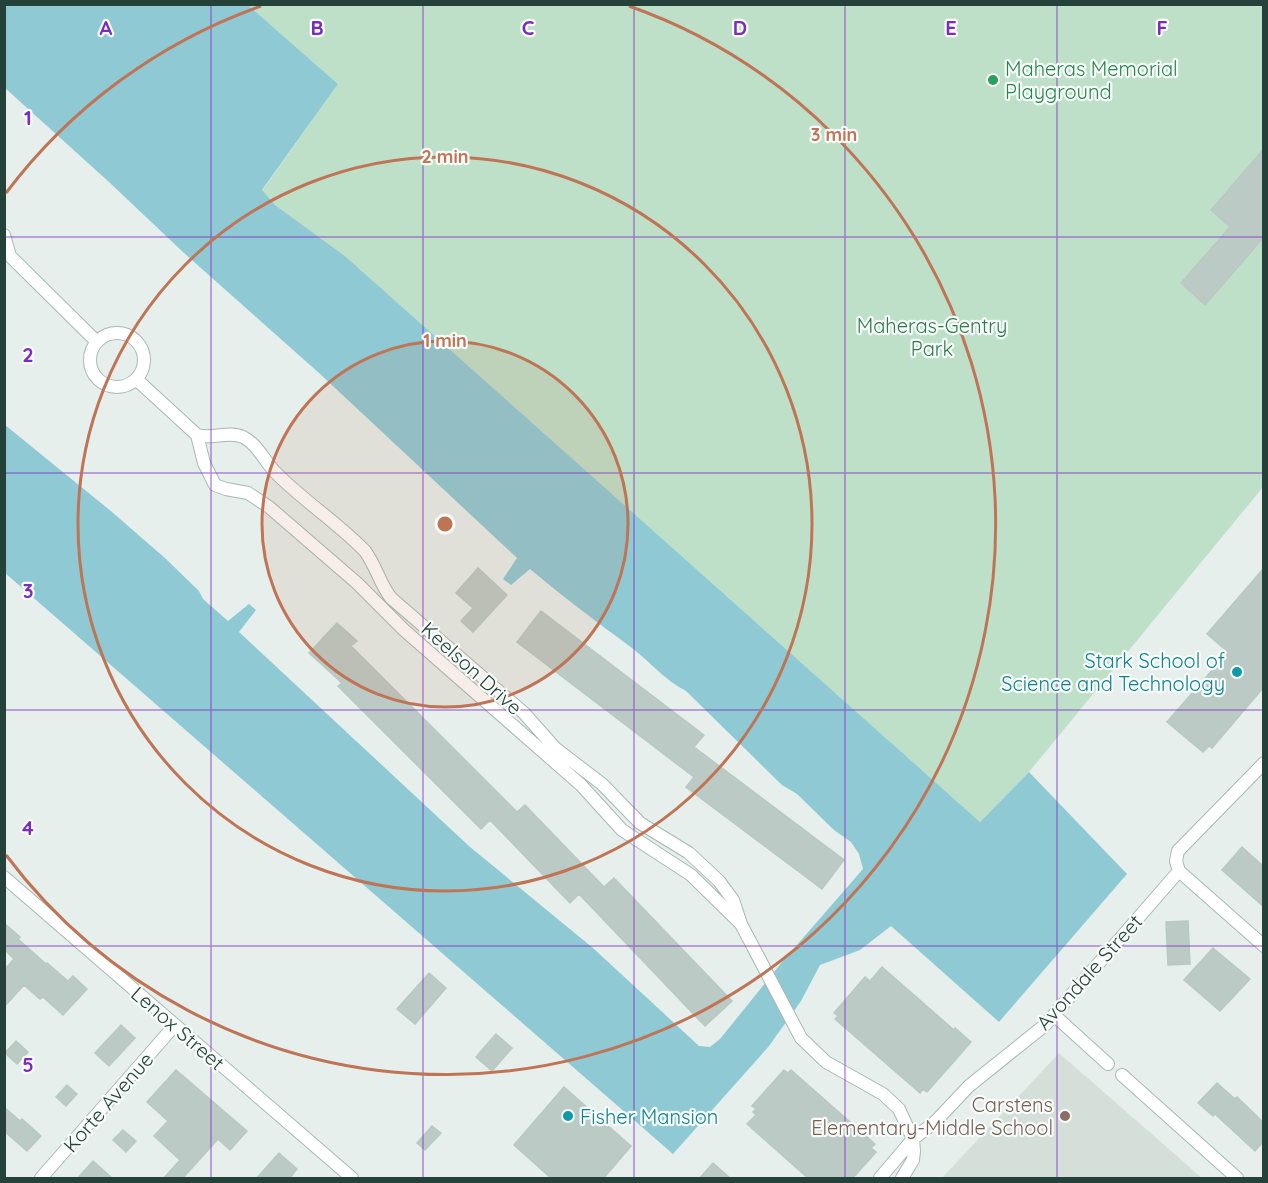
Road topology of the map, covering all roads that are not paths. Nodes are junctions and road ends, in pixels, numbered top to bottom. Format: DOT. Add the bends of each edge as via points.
graph roads {
  1 [pos="4,235"];
  2 [pos="7,256"];
  3 [pos="97,342"];
  4 [pos="136,379"];
  5 [pos="197,435"];
  6 [pos="1263,763"];
  7 [pos="1178,866"];
  8 [pos="4,877"];
  9 [pos="741,924"];
  10 [pos="1263,946"];
  11 [pos="1054,1015"];
  12 [pos="175,1025"];
  13 [pos="1108,1064"];
  14 [pos="1122,1076"];
  15 [pos="913,1138"];
  16 [pos="41,1179"];
  17 [pos="352,1179"];
  18 [pos="880,1179"];
  19 [pos="902,1179"];
  20 [pos="1237,1179"];
  1 -- 2 [label="street"];
  2 -- 3 [label="street"];
  3 -- 4 [label="street" via="89,363 98,380 117,388"];
  3 -- 4 [label="street" via="118,333 136,340 144,360"];
  4 -- 5 [label="street"];
  5 -- 9 [label="street, Keelson Drive" via="215,485 248,493 269,507 581,785 622,830 691,875"];
  5 -- 9 [label="street, Keelson Drive" via="235,434 253,444 274,470 365,551 391,598 524,713 555,748 602,784 639,823 689,853 707,869 734,900"];
  6 -- 7 [label="street, Avondale Street" via="1178,851"];
  7 -- 10 [label="street"];
  7 -- 11 [label="street, Avondale Street"];
  8 -- 12 [label="street, Lenox Street"];
  9 -- 15 [label="street, Keelson Drive" via="808,1047 826,1062 883,1094 899,1110"];
  11 -- 13 [label="street"];
  11 -- 15 [label="street, Avondale Street"];
  12 -- 16 [label="street, Korte Avenue"];
  12 -- 17 [label="street, Lenox Street"];
  14 -- 20 [label="street"];
  15 -- 18 [label="street, Avondale Street"];
  15 -- 19 [label="street" via="913,1160"];
}
